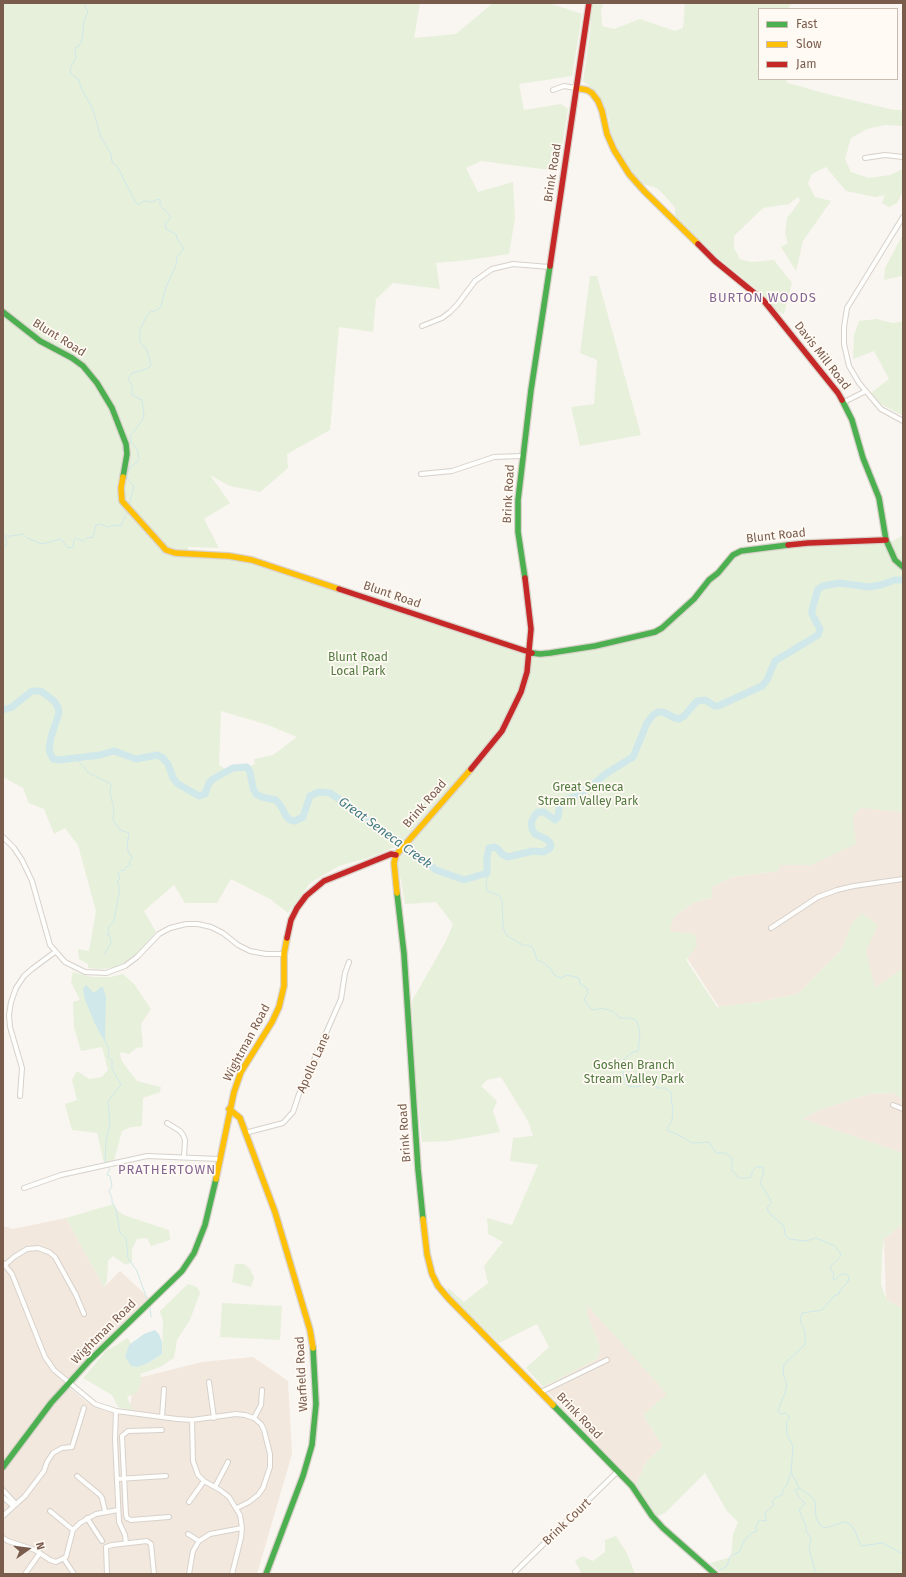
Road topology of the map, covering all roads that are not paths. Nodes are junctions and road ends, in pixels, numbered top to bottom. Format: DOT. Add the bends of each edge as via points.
graph roads {
  1 [pos="589,3"];
  2 [pos="576,88"];
  3 [pos="553,90"];
  4 [pos="903,157"];
  5 [pos="865,158"];
  6 [pos="903,217"];
  7 [pos="549,267"];
  8 [pos="3,312"];
  9 [pos="422,326"];
  10 [pos="866,391"];
  11 [pos="844,402"];
  12 [pos="903,421"];
  13 [pos="522,456"];
  14 [pos="421,474"];
  15 [pos="886,540"];
  16 [pos="903,567"];
  17 [pos="529,652"];
  18 [pos="3,837"];
  19 [pos="396,855"];
  20 [pos="903,879"];
  21 [pos="771,928"];
  22 [pos="55,952"];
  23 [pos="284,954"];
  24 [pos="349,962"];
  25 [pos="20,1096"];
  26 [pos="893,1105"];
  27 [pos="229,1109"];
  28 [pos="903,1109"];
  29 [pos="167,1123"];
  30 [pos="245,1132"];
  31 [pos="184,1157"];
  32 [pos="219,1158"];
  33 [pos="24,1188"];
  34 [pos="4,1264"];
  35 [pos="84,1314"];
  36 [pos="607,1360"];
  37 [pos="209,1382"];
  38 [pos="69,1383"];
  39 [pos="164,1389"];
  40 [pos="262,1390"];
  41 [pos="541,1392"];
  42 [pos="84,1408"];
  43 [pos="116,1411"];
  44 [pos="162,1417"];
  45 [pos="214,1418"];
  46 [pos="254,1418"];
  47 [pos="192,1420"];
  48 [pos="162,1430"];
  49 [pos="228,1462"];
  50 [pos="3,1467"];
  51 [pos="618,1471"];
  52 [pos="77,1476"];
  53 [pos="166,1476"];
  54 [pos="117,1478"];
  55 [pos="124,1478"];
  56 [pos="204,1481"];
  57 [pos="215,1487"];
  58 [pos="3,1490"];
  59 [pos="3,1497"];
  60 [pos="190,1502"];
  61 [pos="14,1505"];
  62 [pos="237,1508"];
  63 [pos="118,1510"];
  64 [pos="50,1511"];
  65 [pos="105,1512"];
  66 [pos="3,1516"];
  67 [pos="169,1517"];
  68 [pos="87,1518"];
  69 [pos="242,1528"];
  70 [pos="74,1530"];
  71 [pos="188,1534"];
  72 [pos="3,1538"];
  73 [pos="102,1541"];
  74 [pos="199,1541"];
  75 [pos="126,1543"];
  76 [pos="40,1553"];
  77 [pos="64,1559"];
  78 [pos="515,1572"];
  79 [pos="25,1574"];
  80 [pos="74,1574"];
  81 [pos="107,1574"];
  82 [pos="154,1574"];
  83 [pos="189,1574"];
  84 [pos="232,1574"];
  85 [pos="266,1574"];
  86 [pos="715,1574"];
  1 -- 2 [label="main road, Brink Road"];
  2 -- 3 [label="street" via="564,86"];
  2 -- 7 [label="main road, Brink Road"];
  2 -- 11 [label="main road, Davis Mill Road" via="587,90 598,101 607,134 629,174 715,261 764,301"];
  4 -- 5 [label="street" via="880,155"];
  6 -- 10 [label="street" via="847,308 844,327 845,357 853,374"];
  7 -- 9 [label="street" via="513,264 492,269 475,281 450,312"];
  7 -- 13 [label="main road, Brink Road"];
  8 -- 17 [label="main road, Blunt Road" via="40,341 83,366 97,383 112,408 126,444 122,501 169,552 252,560"];
  10 -- 11 [label="street"];
  10 -- 12 [label="street" via="881,408"];
  11 -- 15 [label="main road, Davis Mill Road" via="879,498"];
  13 -- 14 [label="street" via="494,457 452,471"];
  13 -- 17 [label="main road, Brink Road" via="518,532 530,601"];
  15 -- 16 [label="main road, Davis Mill Road" via="895,560"];
  15 -- 17 [label="main road, Blunt Road" via="808,543 741,551 733,555 694,599 655,632 595,646 550,653"];
  17 -- 19 [label="main road, Brink Road" via="521,692 502,731 488,751"];
  18 -- 22 [label="street" via="22,860 32,881 48,938"];
  19 -- 23 [label="main road, Wightman Road" via="391,854 337,875 324,881 306,896 291,920"];
  19 -- 41 [label="main road, Brink Road" via="394,864 404,954 418,1168 432,1274 448,1298"];
  20 -- 21 [label="street" via="854,886 818,897"];
  22 -- 23 [label="street" via="71,966 85,972 112,972 130,963 159,934 175,926 192,924 211,927 250,951"];
  22 -- 25 [label="street" via="24,976 11,1002 10,1027 22,1068"];
  23 -- 27 [label="main road, Wightman Road" via="284,986 279,1007 241,1072"];
  24 -- 30 [label="street, Apollo Lane" via="341,999 293,1112 283,1123"];
  26 -- 28 [label="street"];
  27 -- 30 [label="main road, Warfield Road" via="238,1115"];
  27 -- 32 [label="main road, Wightman Road"];
  29 -- 31 [label="street" via="183,1135"];
  30 -- 85 [label="main road, Warfield Road" via="277,1219 310,1330 314,1360 316,1404 312,1445"];
  31 -- 32 [label="street"];
  31 -- 33 [label="street" via="135,1158 61,1175"];
  32 -- 38 [label="main road, Wightman Road" via="205,1225 194,1253 182,1271"];
  34 -- 35 [label="street" via="27,1249 38,1248 49,1252 55,1257"];
  34 -- 38 [label="street" via="12,1274 45,1357 54,1370"];
  36 -- 41 [label="street"];
  37 -- 45 [label="street"];
  38 -- 43 [label="street" via="95,1404"];
  38 -- 50 [label="main road, Wightman Road"];
  39 -- 44 [label="street"];
  40 -- 46 [label="street" via="261,1405"];
  41 -- 51 [label="main road, Brink Road"];
  42 -- 61 [label="street" via="72,1447 62,1448 53,1453 25,1496"];
  43 -- 44 [label="street"];
  43 -- 54 [label="street"];
  44 -- 47 [label="street"];
  45 -- 46 [label="street" via="236,1414"];
  45 -- 47 [label="street"];
  46 -- 62 [label="street" via="264,1430 270,1454 270,1467 258,1495"];
  47 -- 56 [label="street" via="193,1461 198,1475"];
  48 -- 55 [label="street" via="124,1433"];
  49 -- 57 [label="street"];
  51 -- 78 [label="street, Brink Court"];
  51 -- 86 [label="main road, Brink Road" via="663,1528"];
  52 -- 65 [label="street" via="100,1495"];
  53 -- 55 [label="street"];
  54 -- 55 [label="street"];
  54 -- 63 [label="street"];
  55 -- 67 [label="street" via="127,1518 131,1520"];
  56 -- 57 [label="street"];
  56 -- 60 [label="street"];
  57 -- 62 [label="street" via="229,1497"];
  58 -- 61 [label="street"];
  59 -- 61 [label="street"];
  61 -- 66 [label="street"];
  62 -- 69 [label="street"];
  63 -- 65 [label="street"];
  63 -- 75 [label="street"];
  64 -- 70 [label="street"];
  65 -- 68 [label="street"];
  68 -- 70 [label="street"];
  68 -- 73 [label="street"];
  69 -- 74 [label="street" via="210,1534"];
  69 -- 84 [label="street"];
  70 -- 77 [label="street"];
  71 -- 74 [label="street"];
  72 -- 76 [label="street"];
  74 -- 83 [label="street" via="193,1551"];
  75 -- 81 [label="street" via="106,1547"];
  75 -- 82 [label="street" via="149,1542"];
  76 -- 77 [label="street" via="52,1562"];
  76 -- 79 [label="street"];
  77 -- 80 [label="street"];
}
